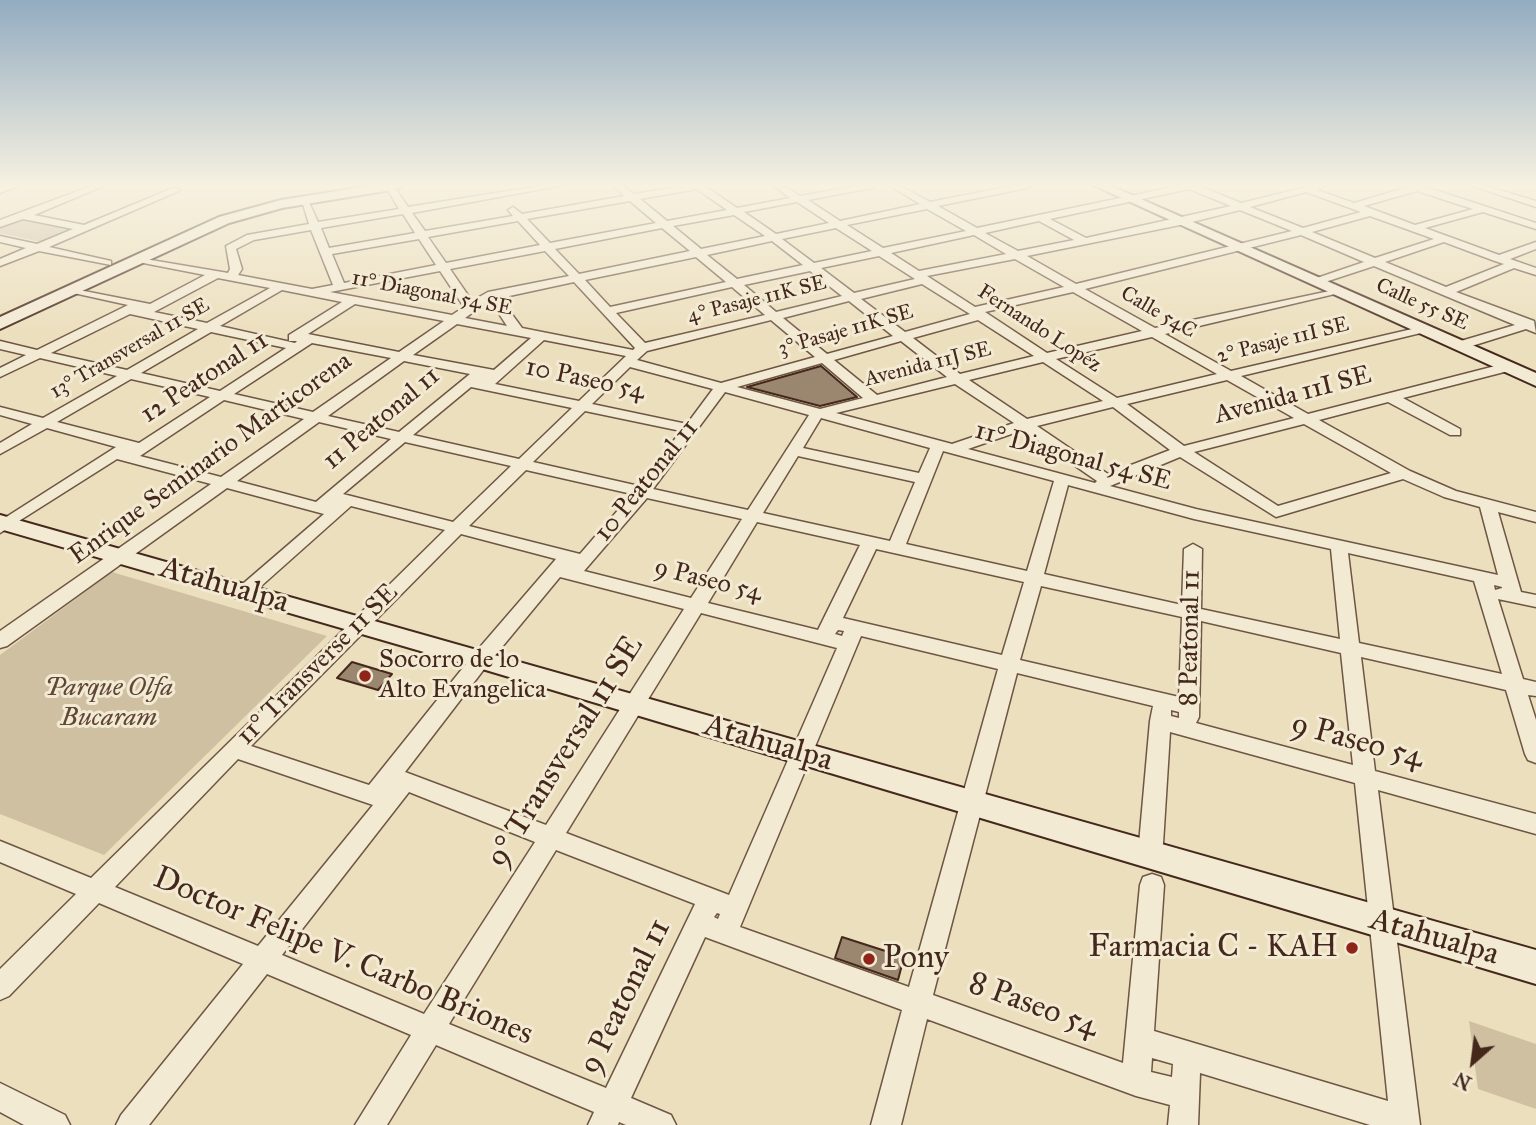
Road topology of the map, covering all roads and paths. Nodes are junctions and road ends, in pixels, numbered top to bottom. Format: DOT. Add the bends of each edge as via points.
graph roads {
  1 [pos="62,238"];
  2 [pos="164,238"];
  3 [pos="185,238"];
  4 [pos="250,238"];
  5 [pos="319,238"];
  6 [pos="403,238"];
  7 [pos="424,238"];
  8 [pos="538,238"];
  9 [pos="596,238"];
  10 [pos="680,238"];
  11 [pos="765,238"];
  12 [pos="774,238"];
  13 [pos="860,238"];
  14 [pos="949,238"];
  15 [pos="986,238"];
  16 [pos="1078,238"];
  17 [pos="1107,238"];
  18 [pos="1214,238"];
  19 [pos="1281,238"];
  20 [pos="1317,238"];
  21 [pos="1439,238"];
  22 [pos="0,239"];
  23 [pos="1443,239"];
  24 [pos="1086,242"];
  25 [pos="1536,246"];
  26 [pos="38,247"];
  27 [pos="547,247"];
  28 [pos="1242,250"];
  29 [pos="882,251"];
  30 [pos="325,252"];
  31 [pos="696,252"];
  32 [pos="1019,256"];
  33 [pos="1499,258"];
  34 [pos="137,259"];
  35 [pos="1373,261"];
  36 [pos="0,263"];
  37 [pos="107,263"];
  38 [pos="1514,264"];
  39 [pos="809,265"];
  40 [pos="444,267"];
  41 [pos="1536,272"];
  42 [pos="217,274"];
  43 [pos="231,277"];
  44 [pos="576,278"];
  45 [pos="920,278"];
  46 [pos="733,282"];
  47 [pos="1315,282"];
  48 [pos="281,286"];
  49 [pos="341,286"];
  50 [pos="1073,287"];
  51 [pos="73,290"];
  52 [pos="1335,291"];
  53 [pos="313,292"];
  54 [pos="1445,292"];
  55 [pos="492,295"];
  56 [pos="848,297"];
  57 [pos="353,300"];
  58 [pos="470,307"];
  59 [pos="141,308"];
  60 [pos="606,311"];
  61 [pos="0,312"];
  62 [pos="978,313"];
  63 [pos="773,316"];
  64 [pos="453,319"];
  65 [pos="0,324"];
  66 [pos="1533,325"];
  67 [pos="210,328"];
  68 [pos="1421,329"];
  69 [pos="517,331"];
  70 [pos="1154,332"];
  71 [pos="541,336"];
  72 [pos="902,337"];
  73 [pos="297,342"];
  74 [pos="0,345"];
  75 [pos="1459,346"];
  76 [pos="39,354"];
  77 [pos="635,355"];
  78 [pos="401,357"];
  79 [pos="1046,357"];
  80 [pos="825,359"];
  81 [pos="1507,367"];
  82 [pos="0,373"];
  83 [pos="129,374"];
  84 [pos="1230,376"];
  85 [pos="482,379"];
  86 [pos="959,380"];
  87 [pos="1536,380"];
  88 [pos="722,387"];
  89 [pos="223,395"];
  90 [pos="1388,396"];
  91 [pos="874,400"];
  92 [pos="1116,403"];
  93 [pos="582,406"];
  94 [pos="0,411"];
  95 [pos="817,414"];
  96 [pos="317,416"];
  97 [pos="1306,419"];
  98 [pos="45,422"];
  99 [pos="1026,425"];
  100 [pos="691,429"];
  101 [pos="1455,432"];
  102 [pos="402,436"];
  103 [pos="945,448"];
  104 [pos="0,449"];
  105 [pos="128,451"];
  106 [pos="794,451"];
  107 [pos="1181,451"];
  108 [pos="522,464"];
  109 [pos="1404,474"];
  110 [pos="1062,479"];
  111 [pos="924,480"];
  112 [pos="225,482"];
  113 [pos="1102,484"];
  114 [pos="643,492"];
  115 [pos="334,504"];
  116 [pos="1488,506"];
  117 [pos="1534,512"];
  118 [pos="753,516"];
  119 [pos="2,525"];
  120 [pos="457,527"];
  121 [pos="870,543"];
  122 [pos="896,548"];
  123 [pos="1339,548"];
  124 [pos="1193,549"];
  125 [pos="121,557"];
  126 [pos="569,565"];
  127 [pos="1031,579"];
  128 [pos="1484,584"];
  129 [pos="1511,590"];
  130 [pos="244,592"];
  131 [pos="1536,601"];
  132 [pos="696,607"];
  133 [pos="1191,613"];
  134 [pos="357,625"];
  135 [pos="828,630"];
  136 [pos="850,636"];
  137 [pos="0,641"];
  138 [pos="1350,648"];
  139 [pos="481,659"];
  140 [pos="1008,664"];
  141 [pos="1512,684"];
  142 [pos="1536,689"];
  143 [pos="636,705"];
  144 [pos="1161,711"];
  145 [pos="1189,718"];
  146 [pos="234,749"];
  147 [pos="800,753"];
  148 [pos="1536,754"];
  149 [pos="1365,776"];
  150 [pos="390,788"];
  151 [pos="970,802"];
  152 [pos="1536,824"];
  153 [pos="552,837"];
  154 [pos="1151,844"];
  155 [pos="0,850"];
  156 [pos="1152,885"];
  157 [pos="95,890"];
  158 [pos="718,916"];
  159 [pos="1381,922"];
  160 [pos="263,960"];
  161 [pos="1536,967"];
  162 [pos="0,987"];
  163 [pos="920,1002"];
  164 [pos="430,1029"];
  165 [pos="1139,1041"];
  166 [pos="1187,1056"];
  167 [pos="1136,1082"];
  168 [pos="1184,1096"];
  169 [pos="0,1097"];
  170 [pos="608,1115"];
  171 [pos="1404,1123"];
  172 [pos="55,1125"];
  173 [pos="131,1125"];
  174 [pos="370,1125"];
  175 [pos="661,1125"];
  176 [pos="886,1125"];
  177 [pos="1183,1125"];
  1 -- 26 [label="street"];
  2 -- 37 [label="street"];
  3 -- 34 [label="street"];
  4 -- 43 [label="street" via="230,247 236,269"];
  5 -- 30 [label="street"];
  6 -- 30 [label="street"];
  7 -- 40 [label="street"];
  8 -- 27 [label="street"];
  9 -- 27 [label="street"];
  10 -- 31 [label="street"];
  11 -- 31 [label="street, Enrique Seminario Marticorena"];
  12 -- 39 [label="street"];
  13 -- 29 [label="street, Fernando Lopéz"];
  14 -- 29 [label="street"];
  15 -- 32 [label="street, Calle 54C"];
  16 -- 24 [label="street"];
  17 -- 24 [label="street, 4° Pasaje 11K SE"];
  18 -- 28 [label="street, Calle 55 SE"];
  19 -- 28 [label="street, 3° Pasaje 11K SE"];
  20 -- 35 [label="street"];
  21 -- 23 [label="street"];
  22 -- 26 [label="street"];
  23 -- 33 [label="street"];
  23 -- 35 [label="street"];
  24 -- 32 [label="street, 4° Pasaje 11K SE"];
  25 -- 33 [label="street"];
  26 -- 36 [label="street"];
  26 -- 37 [label="street"];
  27 -- 40 [label="street"];
  27 -- 44 [label="street"];
  28 -- 47 [label="street, Calle 55 SE"];
  28 -- 50 [label="street, 3° Pasaje 11K SE"];
  29 -- 39 [label="street"];
  29 -- 45 [label="street, Fernando Lopéz"];
  30 -- 49 [label="street"];
  31 -- 44 [label="street, Enrique Seminario Marticorena"];
  31 -- 46 [label="street"];
  32 -- 45 [label="street, 4° Pasaje 11K SE"];
  32 -- 50 [label="street, Calle 54C"];
  33 -- 38 [label="street"];
  34 -- 42 [label="street, 11° Diagonal 54 SE"];
  34 -- 51 [label="street"];
  35 -- 47 [label="street"];
  35 -- 54 [label="street"];
  37 -- 61 [label="street"];
  38 -- 41 [label="street"];
  38 -- 54 [label="street"];
  39 -- 46 [label="street"];
  39 -- 56 [label="street"];
  40 -- 49 [label="street"];
  40 -- 58 [label="street"];
  42 -- 43 [label="street, 11° Diagonal 54 SE"];
  42 -- 59 [label="street"];
  43 -- 48 [label="street, 11° Diagonal 54 SE"];
  44 -- 55 [label="street, Enrique Seminario Marticorena"];
  44 -- 60 [label="street"];
  45 -- 56 [label="street, 4° Pasaje 11K SE"];
  45 -- 62 [label="street, Fernando Lopéz"];
  46 -- 60 [label="street"];
  46 -- 63 [label="street"];
  47 -- 52 [label="street, Calle 55 SE"];
  48 -- 53 [label="street, 11° Diagonal 54 SE"];
  48 -- 67 [label="street, 13° Transversal 11 SE"];
  49 -- 53 [label="street"];
  50 -- 62 [label="street, 3° Pasaje 11K SE"];
  50 -- 70 [label="street, Calle 54C"];
  51 -- 59 [label="street, 10 Paseo 54"];
  51 -- 65 [label="street"];
  52 -- 68 [label="street, Calle 55 SE"];
  52 -- 70 [label="street, Avenida 11J SE"];
  53 -- 57 [label="street, 11° Diagonal 54 SE"];
  54 -- 66 [label="street"];
  55 -- 58 [label="street, Enrique Seminario Marticorena"];
  55 -- 69 [label="street"];
  56 -- 63 [label="street, 4° Pasaje 11K SE"];
  56 -- 72 [label="street"];
  57 -- 64 [label="street, 11° Diagonal 54 SE"];
  57 -- 73 [label="street, 12 Peatonal 11"];
  58 -- 64 [label="street, Enrique Seminario Marticorena"];
  59 -- 67 [label="street, 10 Paseo 54"];
  59 -- 76 [label="street"];
  60 -- 77 [label="street"];
  62 -- 72 [label="street, 3° Pasaje 11K SE"];
  62 -- 79 [label="street, Fernando Lopéz"];
  63 -- 77 [label="street, 4° Pasaje 11K SE"];
  63 -- 80 [label="street"];
  64 -- 69 [label="street, 11° Diagonal 54 SE"];
  64 -- 78 [label="street, Enrique Seminario Marticorena"];
  66 -- 75 [label="street"];
  67 -- 73 [label="street, 10 Paseo 54"];
  67 -- 83 [label="street, 13° Transversal 11 SE"];
  68 -- 75 [label="street, Calle 55 SE"];
  68 -- 84 [label="street, 2° Pasaje 11I SE"];
  69 -- 71 [label="street, 11° Diagonal 54 SE"];
  70 -- 79 [label="street, Avenida 11J SE"];
  70 -- 84 [label="street, Calle 54C"];
  71 -- 77 [label="street, 11° Diagonal 54 SE"];
  71 -- 85 [label="street, 11 Peatonal 11" via="497,375"];
  72 -- 80 [label="street, 3° Pasaje 11K SE"];
  72 -- 86 [label="street"];
  73 -- 78 [label="street, 10 Paseo 54"];
  73 -- 89 [label="street, 12 Peatonal 11"];
  74 -- 76 [label="street"];
  75 -- 81 [label="street, Calle 55 SE"];
  76 -- 82 [label="street"];
  76 -- 83 [label="street"];
  77 -- 88 [label="street, 11° Diagonal 54 SE"];
  77 -- 93 [label="street, 11° Transverse 11 SE"];
  78 -- 85 [label="street, 10 Paseo 54"];
  78 -- 96 [label="street, Enrique Seminario Marticorena"];
  79 -- 86 [label="street, Avenida 11J SE"];
  79 -- 92 [label="street, Fernando Lopéz"];
  80 -- 88 [label="street, 3° Pasaje 11K SE"];
  80 -- 91 [label="street"];
  81 -- 87 [label="street, Calle 55 SE"];
  81 -- 90 [label="street, Avenida 11I SE"];
  83 -- 89 [label="street"];
  83 -- 98 [label="street, 13° Transversal 11 SE"];
  84 -- 92 [label="street, 2° Pasaje 11I SE"];
  84 -- 97 [label="street, Calle 54C"];
  85 -- 93 [label="street, 10 Paseo 54"];
  85 -- 102 [label="street, 11 Peatonal 11" via="467,382"];
  86 -- 91 [label="street, Avenida 11J SE"];
  86 -- 99 [label="street"];
  88 -- 95 [label="street, 11° Diagonal 54 SE"];
  88 -- 100 [label="street, 10 Peatonal 11"];
  89 -- 96 [label="street"];
  89 -- 105 [label="street, 12 Peatonal 11"];
  90 -- 97 [label="street, Avenida 11I SE"];
  90 -- 101 [label="street"];
  91 -- 95 [label="street, Avenida 11J SE"];
  92 -- 99 [label="street, 2° Pasaje 11I SE"];
  92 -- 107 [label="street, Fernando Lopéz"];
  93 -- 100 [label="street, 10 Paseo 54"];
  93 -- 108 [label="street, 11° Transverse 11 SE"];
  94 -- 98 [label="street, 9 Paseo 54"];
  95 -- 103 [label="street, 11° Diagonal 54 SE"];
  95 -- 106 [label="street, 9° Transversal 11 SE"];
  96 -- 102 [label="street"];
  96 -- 112 [label="street, Enrique Seminario Marticorena"];
  97 -- 107 [label="street, Avenida 11I SE"];
  97 -- 109 [label="street, Calle 54C"];
  98 -- 104 [label="street, 13° Transversal 11 SE"];
  98 -- 105 [label="street, 9 Paseo 54"];
  99 -- 103 [label="street, 2° Pasaje 11I SE"];
  99 -- 113 [label="street"];
  100 -- 114 [label="street, 10 Peatonal 11"];
  102 -- 108 [label="street"];
  102 -- 115 [label="street, 11 Peatonal 11"];
  103 -- 110 [label="street, 11° Diagonal 54 SE"];
  103 -- 111 [label="street"];
  105 -- 112 [label="street, 9 Paseo 54"];
  105 -- 119 [label="street, 12 Peatonal 11"];
  106 -- 111 [label="street"];
  106 -- 118 [label="street, 9° Transversal 11 SE"];
  107 -- 109 [label="street, Fernando Lopéz" via="1276,512"];
  107 -- 113 [label="street, Avenida 11I SE"];
  108 -- 114 [label="street"];
  108 -- 120 [label="street, 11° Transverse 11 SE"];
  109 -- 116 [label="street, Calle 54C"];
  110 -- 113 [label="street, 11° Diagonal 54 SE"];
  110 -- 127 [label="street"];
  111 -- 122 [label="street"];
  112 -- 115 [label="street, 9 Paseo 54"];
  112 -- 125 [label="street, Enrique Seminario Marticorena"];
  113 -- 123 [label="street, 11° Diagonal 54 SE"];
  114 -- 118 [label="street"];
  114 -- 126 [label="street, 10 Peatonal 11"];
  115 -- 120 [label="street, 9 Paseo 54"];
  115 -- 130 [label="street, 11 Peatonal 11"];
  116 -- 117 [label="street, Calle 54C"];
  116 -- 129 [label="street"];
  118 -- 121 [label="street"];
  118 -- 132 [label="street, 9° Transversal 11 SE"];
  119 -- 125 [label="street, Atahualpa"];
  120 -- 126 [label="street, 9 Paseo 54"];
  120 -- 134 [label="street, 11° Transverse 11 SE"];
  121 -- 122 [label="street"];
  121 -- 135 [label="street"];
  122 -- 127 [label="street"];
  123 -- 128 [label="street, 11° Diagonal 54 SE"];
  123 -- 138 [label="street"];
  124 -- 133 [label="street, 8 Peatonal 11"];
  125 -- 130 [label="street, Atahualpa"];
  125 -- 137 [label="street, Enrique Seminario Marticorena"];
  126 -- 132 [label="street, 9 Paseo 54"];
  126 -- 139 [label="street, 10 Peatonal 11"];
  127 -- 133 [label="street"];
  127 -- 140 [label="street"];
  128 -- 129 [label="street"];
  128 -- 141 [label="street"];
  129 -- 131 [label="street"];
  130 -- 134 [label="street, Atahualpa"];
  132 -- 135 [label="street, 9 Paseo 54"];
  132 -- 143 [label="street, 9° Transversal 11 SE"];
  133 -- 138 [label="street"];
  133 -- 145 [label="street, 8 Peatonal 11"];
  134 -- 139 [label="street, Atahualpa"];
  134 -- 146 [label="street, 11° Transverse 11 SE"];
  135 -- 136 [label="street, 9 Paseo 54"];
  136 -- 140 [label="street, 9 Paseo 54"];
  136 -- 147 [label="street, 9 Peatonal 11"];
  138 -- 141 [label="street"];
  138 -- 149 [label="street"];
  139 -- 143 [label="street, Atahualpa"];
  139 -- 150 [label="street, 10 Peatonal 11"];
  140 -- 144 [label="street, 9 Paseo 54"];
  140 -- 151 [label="street"];
  141 -- 142 [label="street"];
  141 -- 148 [label="street"];
  143 -- 147 [label="street, Atahualpa"];
  143 -- 153 [label="street, 9° Transversal 11 SE"];
  144 -- 145 [label="street, 9 Paseo 54"];
  144 -- 154 [label="street, 8 Peatonal 11"];
  145 -- 149 [label="street, 9 Paseo 54"];
  146 -- 150 [label="street, 8 Paseo 54"];
  146 -- 157 [label="street, 11° Transverse 11 SE"];
  147 -- 151 [label="street, Atahualpa"];
  147 -- 158 [label="street, 9 Peatonal 11"];
  149 -- 152 [label="street, 9 Paseo 54"];
  149 -- 159 [label="street"];
  150 -- 153 [label="street, 8 Paseo 54"];
  150 -- 160 [label="street, 10 Peatonal 11"];
  151 -- 159 [label="street, Atahualpa"];
  151 -- 163 [label="street"];
  153 -- 158 [label="street, 8 Paseo 54"];
  153 -- 164 [label="street, 9° Transversal 11 SE"];
  155 -- 157 [label="street, Doctor Felipe V. Carbo Briones"];
  156 -- 165 [label="street"];
  157 -- 160 [label="street, Doctor Felipe V. Carbo Briones"];
  157 -- 162 [label="street, 11° Transverse 11 SE"];
  158 -- 163 [label="street, 8 Paseo 54"];
  158 -- 170 [label="street, 9 Peatonal 11"];
  159 -- 161 [label="street, Atahualpa"];
  159 -- 171 [label="street"];
  160 -- 164 [label="street, Doctor Felipe V. Carbo Briones"];
  160 -- 173 [label="street, 10 Peatonal 11"];
  163 -- 167 [label="street, 8 Paseo 54"];
  163 -- 176 [label="street"];
  164 -- 170 [label="street, Doctor Felipe V. Carbo Briones"];
  164 -- 174 [label="street, 9° Transversal 11 SE"];
  165 -- 166 [label="street"];
  165 -- 167 [label="street"];
  166 -- 168 [label="street"];
  166 -- 171 [label="street"];
  167 -- 168 [label="street, 8 Paseo 54"];
  168 -- 177 [label="street"];
  169 -- 172 [label="street"];
  170 -- 175 [label="street, Doctor Felipe V. Carbo Briones"];
}
